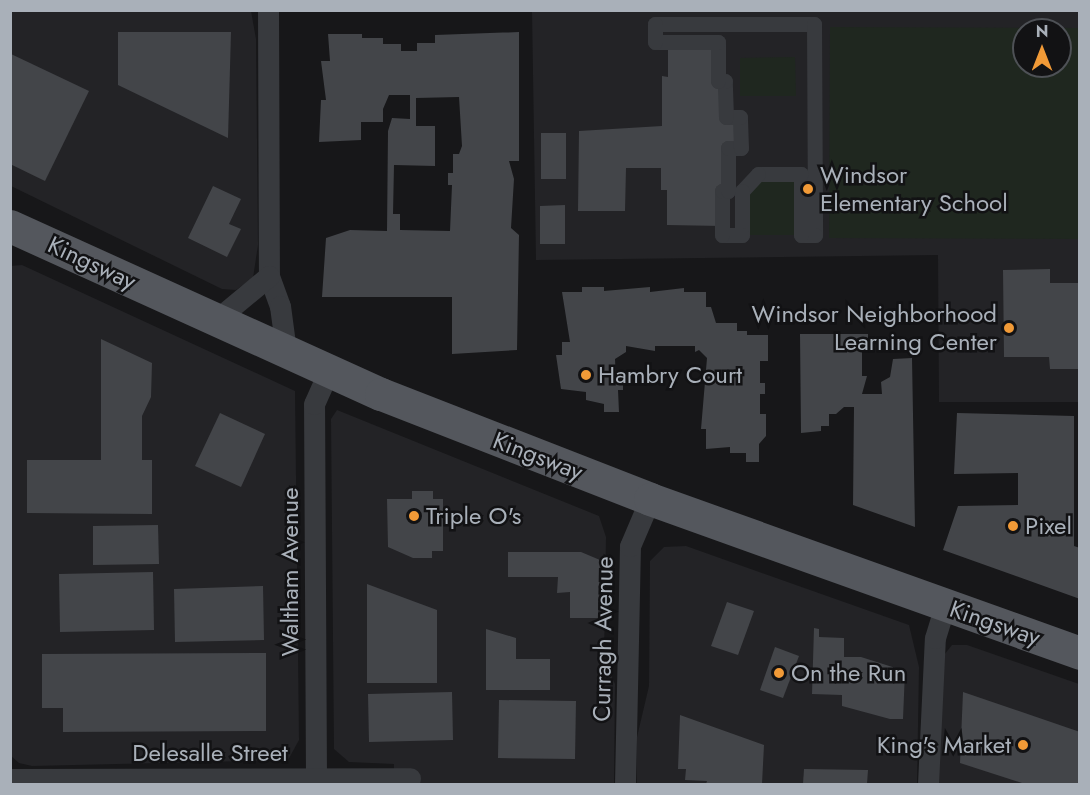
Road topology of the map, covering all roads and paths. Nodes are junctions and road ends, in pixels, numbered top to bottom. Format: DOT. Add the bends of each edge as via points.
graph roads {
  1 [pos="268,10"];
  2 [pos="814,24"];
  3 [pos="10,226"];
  4 [pos="269,276"];
  5 [pos="216,320"];
  6 [pos="286,351"];
  7 [pos="329,370"];
  8 [pos="650,499"];
  9 [pos="945,606"];
  10 [pos="1080,653"];
  11 [pos="316,778"];
  12 [pos="411,778"];
  13 [pos="10,779"];
  14 [pos="625,784"];
  15 [pos="928,784"];
  1 -- 4 [label="street"];
  2 -- 2 [label="street" via="655,24 655,42 718,42 718,81 726,81 726,117 741,117 741,147 728,147 722,235 742,235 742,191 758,174 801,174 801,235 815,235"];
  3 -- 5 [label="main road, Kingsway"];
  4 -- 5 [label="street"];
  4 -- 6 [label="street" via="280,306"];
  5 -- 6 [label="main road, Kingsway"];
  6 -- 7 [label="main road, Kingsway"];
  7 -- 8 [label="main road, Kingsway"];
  7 -- 11 [label="street, Waltham Avenue" via="314,404"];
  8 -- 9 [label="main road, Kingsway"];
  8 -- 14 [label="street, Curragh Avenue" via="630,546"];
  9 -- 10 [label="main road, Kingsway"];
  9 -- 15 [label="street" via="935,638"];
  11 -- 12 [label="street, Delesalle Street"];
  11 -- 13 [label="street, Delesalle Street"];
}
